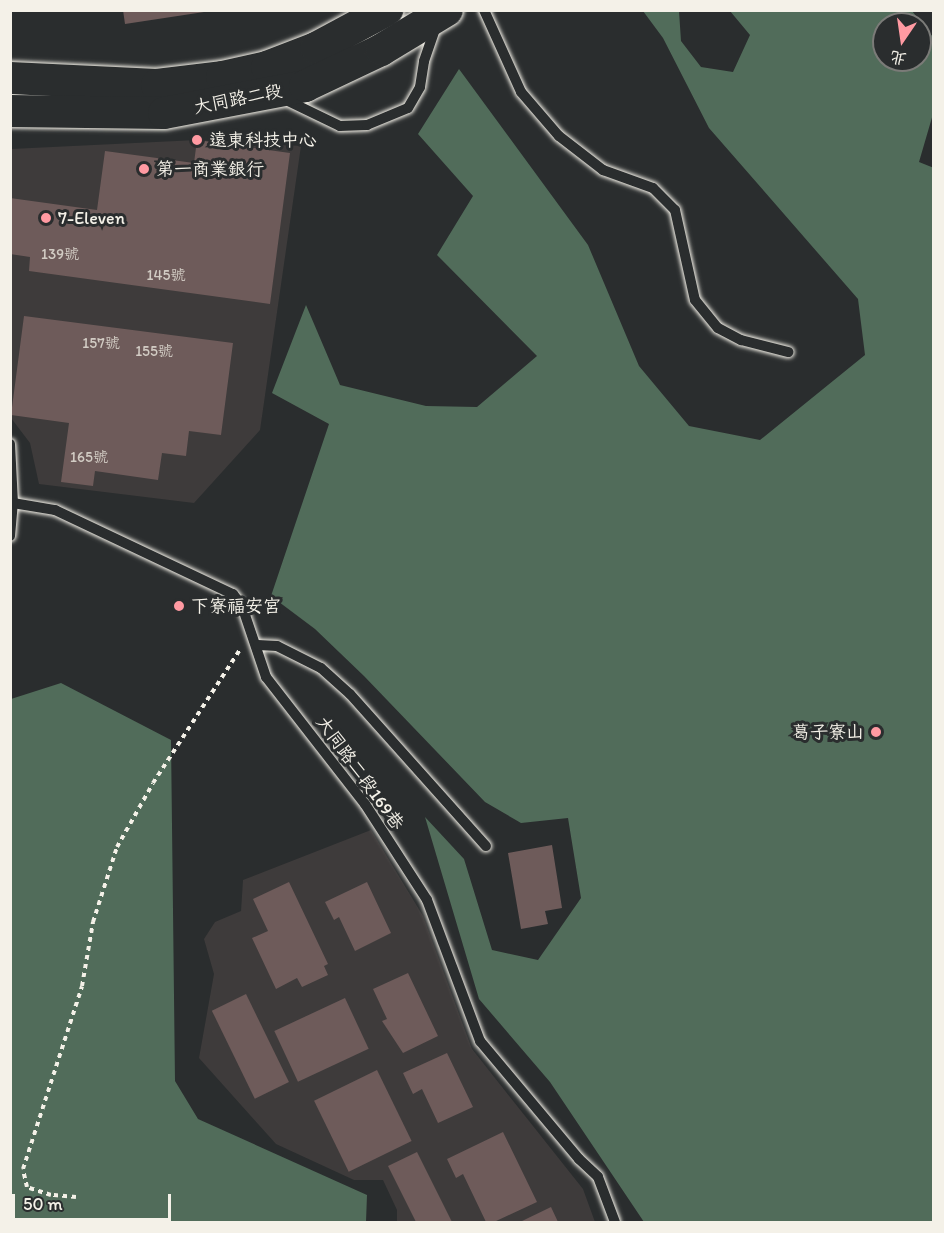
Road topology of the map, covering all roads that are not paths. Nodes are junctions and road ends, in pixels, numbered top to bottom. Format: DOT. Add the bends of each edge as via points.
graph roads {
  1 [pos="387,10"];
  2 [pos="484,10"];
  3 [pos="445,12"];
  4 [pos="10,78"];
  5 [pos="269,94"];
  6 [pos="10,111"];
  7 [pos="788,352"];
  8 [pos="10,444"];
  9 [pos="13,503"];
  10 [pos="10,536"];
  11 [pos="258,645"];
  12 [pos="486,846"];
  13 [pos="615,1222"];
  1 -- 4 [label="main road, 大同路二段" via="316,48 267,67 222,76 157,85"];
  2 -- 7 [label="lane" via="521,93 559,136 603,170 652,188 675,210 695,300 718,328 741,340"];
  3 -- 5 [label="main road, 大同路二段" via="381,50 305,86"];
  3 -- 5 [label="lane" via="432,33 420,87 408,108 368,125 340,126 315,111"];
  5 -- 6 [label="main road, 大同路二段" via="164,113"];
  8 -- 9 [label="lane"];
  9 -- 10 [label="lane"];
  9 -- 11 [label="lane, 大同路二段169巷" via="55,510 217,584 238,600"];
  11 -- 12 [label="lane" via="277,646 321,668 350,694"];
  11 -- 13 [label="lane, 大同路二段169巷" via="266,676 365,804 427,900 480,1041 598,1177"];
}
